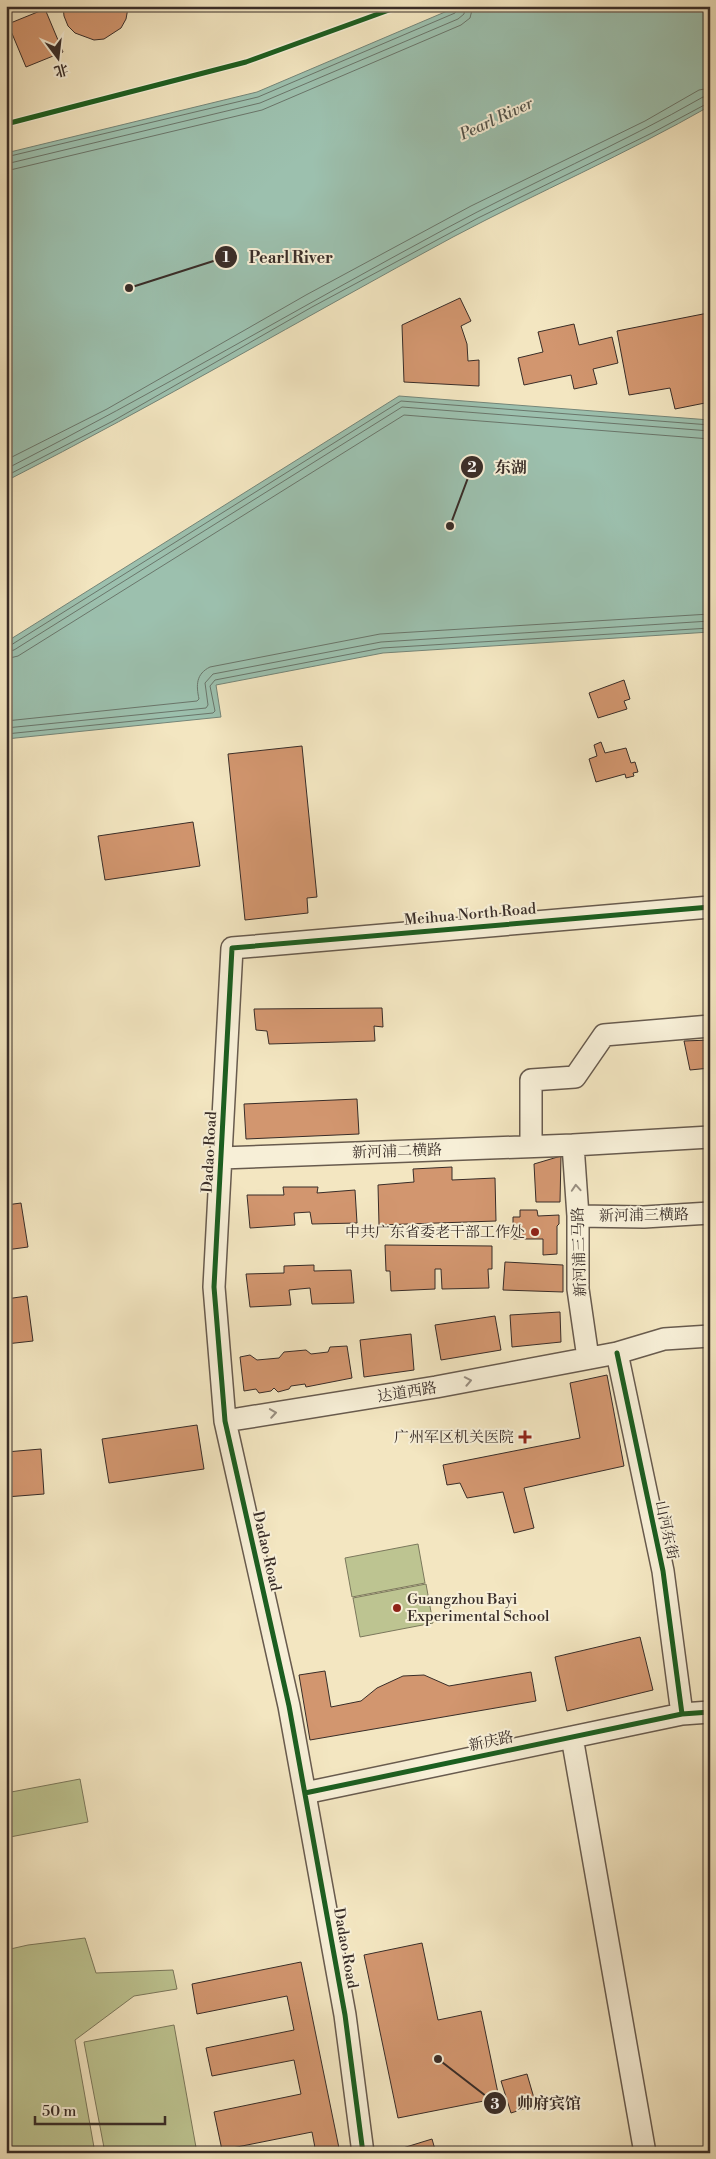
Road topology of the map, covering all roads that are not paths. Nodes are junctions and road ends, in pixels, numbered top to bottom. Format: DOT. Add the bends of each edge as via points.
graph roads {
  1 [pos="710,907"];
  2 [pos="232,948"];
  3 [pos="710,1026"];
  4 [pos="710,1137"];
  5 [pos="531,1145"];
  6 [pos="572,1145"];
  7 [pos="221,1158"];
  8 [pos="710,1213"];
  9 [pos="578,1216"];
  10 [pos="710,1336"];
  11 [pos="617,1352"];
  12 [pos="588,1358"];
  13 [pos="225,1421"];
  14 [pos="710,1712"];
  15 [pos="682,1714"];
  16 [pos="572,1737"];
  17 [pos="305,1793"];
  18 [pos="363,2153"];
  19 [pos="645,2153"];
  1 -- 2 [label="street, Meihua North Road"];
  2 -- 7 [label="street, Dadao Road"];
  3 -- 5 [label="street" via="604,1035 575,1077 531,1080"];
  4 -- 6 [label="street, 新河浦二横路"];
  5 -- 6 [label="street, 新河浦二横路"];
  5 -- 7 [label="street, 新河浦二横路"];
  9 -- 6 [label="street, 新河浦三马路, one-way"];
  7 -- 13 [label="street, Dadao Road" via="214,1287"];
  8 -- 9 [label="street, 新河浦三横路"];
  9 -- 12 [label="street, 新河浦三马路" via="578,1289"];
  10 -- 11 [label="street, 达道西路" via="664,1339"];
  11 -- 12 [label="street, 达道西路"];
  11 -- 15 [label="street, 山河东街" via="663,1571"];
  13 -- 12 [label="street, 达道西路, one-way" via="436,1387"];
  13 -- 17 [label="street, Dadao Road" via="289,1706"];
  14 -- 15 [label="street, 新庆路"];
  15 -- 16 [label="street, 新庆路"];
  16 -- 17 [label="street, 新庆路"];
  16 -- 19 [label="street"];
  17 -- 18 [label="street, Dadao Road" via="345,2015"];
}
